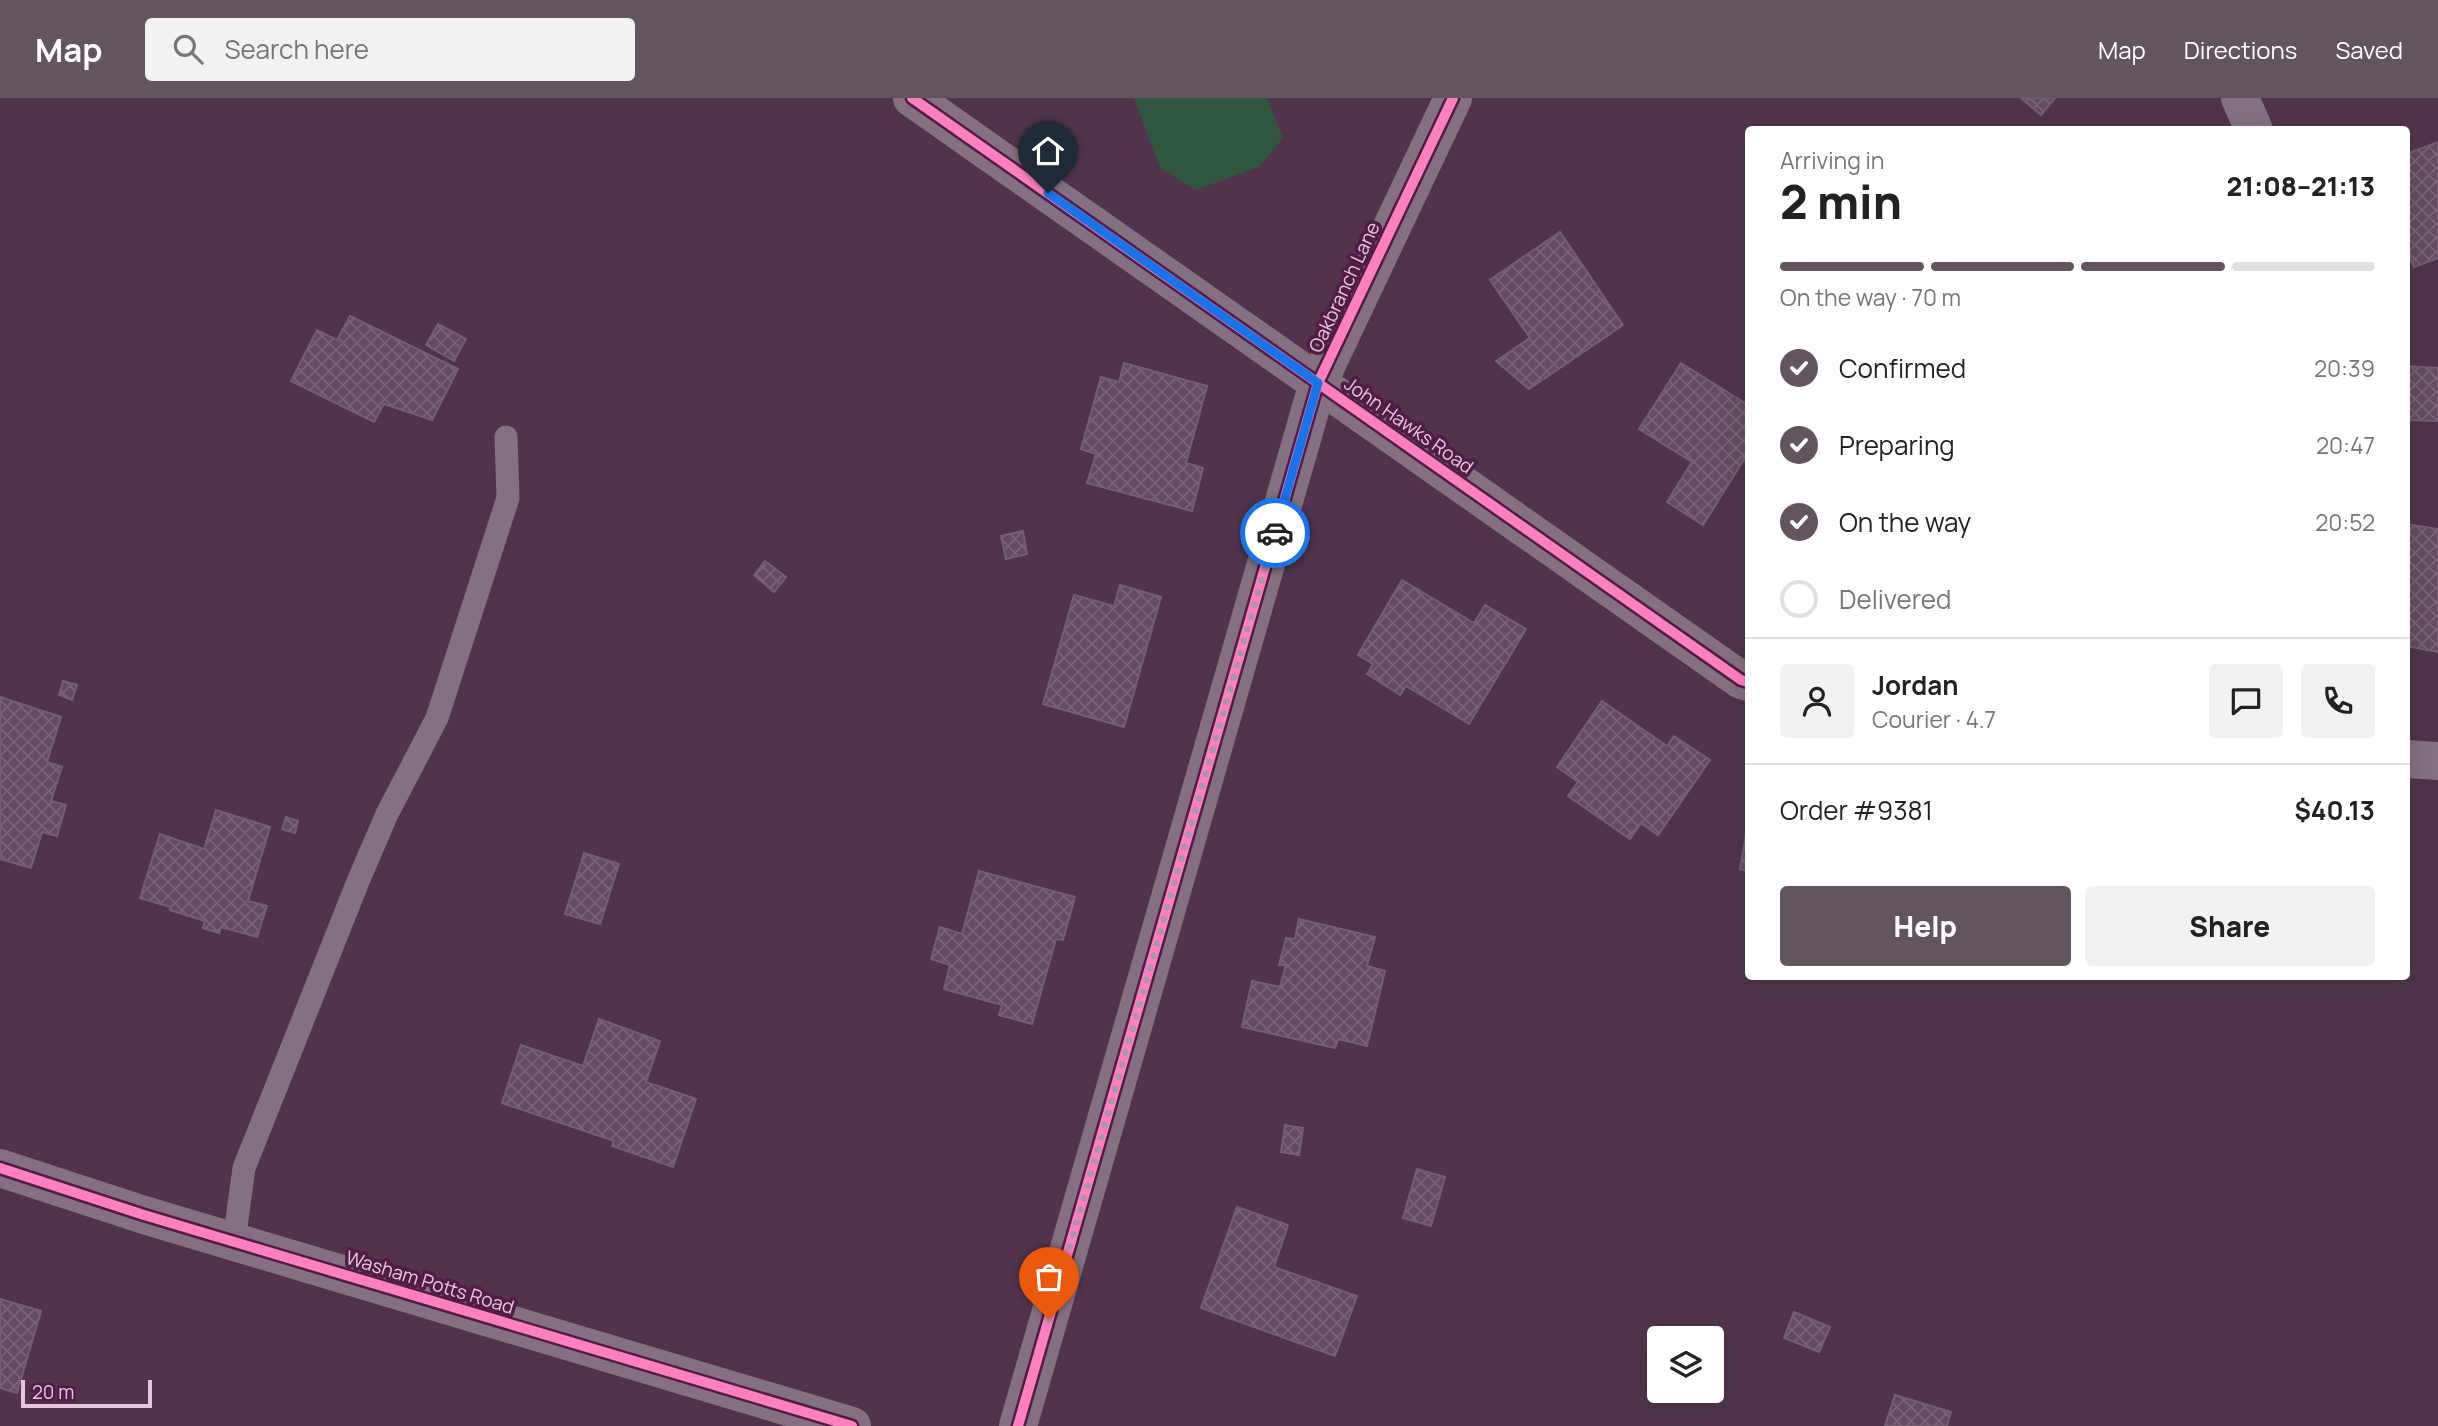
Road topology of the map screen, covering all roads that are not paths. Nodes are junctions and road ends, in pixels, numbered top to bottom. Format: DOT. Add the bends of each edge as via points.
graph roads {
  1 [pos="912,98"];
  2 [pos="1453,98"];
  3 [pos="2240,98"];
  4 [pos="2252,126"];
  5 [pos="1318,383"];
  6 [pos="506,437"];
  7 [pos="1745,681"];
  8 [pos="2410,759"];
  9 [pos="2438,761"];
  10 [pos="0,1168"];
  11 [pos="234,1241"];
  12 [pos="852,1426"];
  13 [pos="1018,1426"];
  1 -- 5 [label="street, John Hawks Road"];
  2 -- 5 [label="street, Oakbranch Lane"];
  3 -- 4 [label="street"];
  5 -- 7 [label="street, John Hawks Road"];
  5 -- 13 [label="street, Oakbranch Lane"];
  6 -- 11 [label="lane" via="508,498 437,718 359,879 244,1168"];
  8 -- 9 [label="street"];
  10 -- 11 [label="street, Washam Potts Road"];
  11 -- 12 [label="street, Washam Potts Road"];
}
